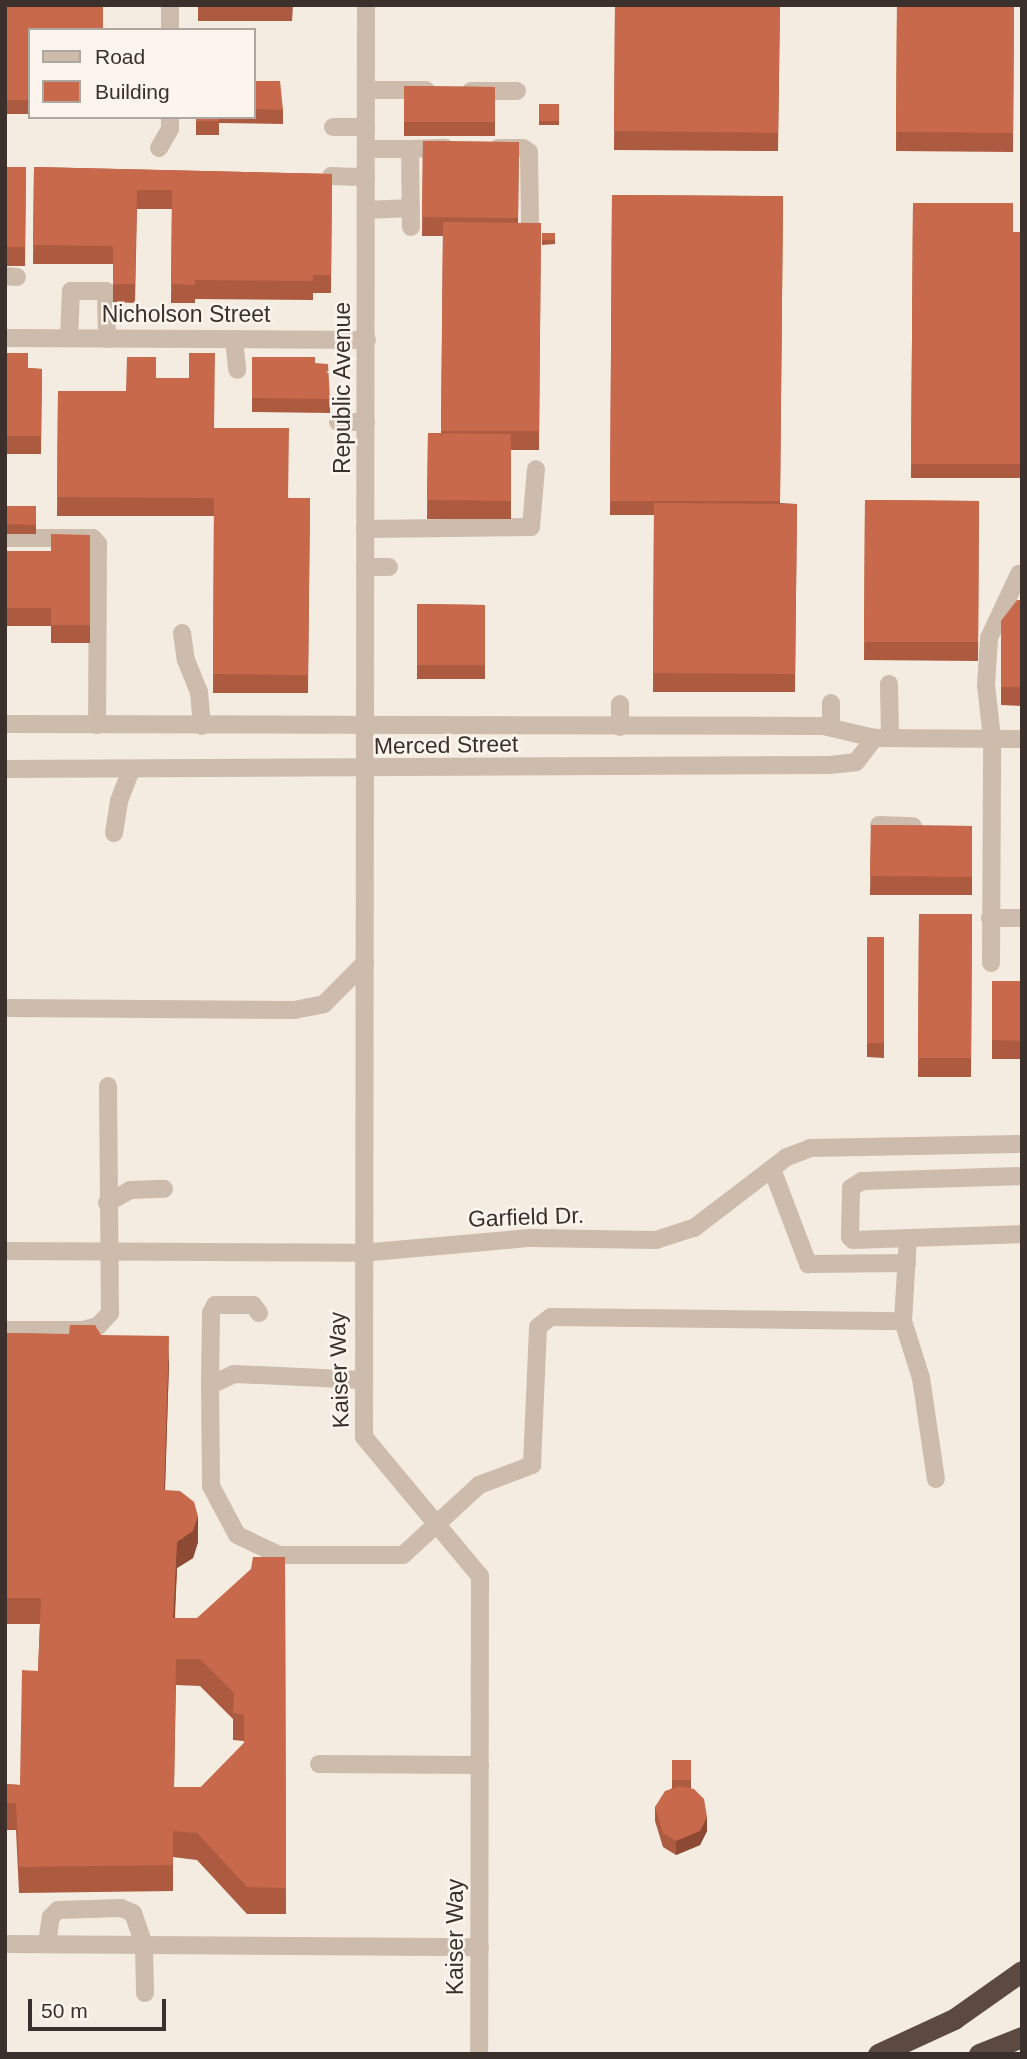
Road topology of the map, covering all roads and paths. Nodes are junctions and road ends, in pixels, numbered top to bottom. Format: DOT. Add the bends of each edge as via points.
graph roads {
  1 [pos="170,5"];
  2 [pos="366,5"];
  3 [pos="170,28"];
  4 [pos="366,90"];
  5 [pos="517,91"];
  6 [pos="170,119"];
  7 [pos="333,127"];
  8 [pos="366,127"];
  9 [pos="159,148"];
  10 [pos="366,149"];
  11 [pos="410,149"];
  12 [pos="331,176"];
  13 [pos="366,177"];
  14 [pos="411,208"];
  15 [pos="366,210"];
  16 [pos="530,222"];
  17 [pos="411,227"];
  18 [pos="5,338"];
  19 [pos="69,338"];
  20 [pos="107,339"];
  21 [pos="234,339"];
  22 [pos="366,340"];
  23 [pos="237,370"];
  24 [pos="338,422"];
  25 [pos="366,422"];
  26 [pos="536,469"];
  27 [pos="365,529"];
  28 [pos="5,538"];
  29 [pos="365,567"];
  30 [pos="389,567"];
  31 [pos="1019,574"];
  32 [pos="182,633"];
  33 [pos="889,684"];
  34 [pos="831,703"];
  35 [pos="620,704"];
  36 [pos="5,724"];
  37 [pos="97,725"];
  38 [pos="202,726"];
  39 [pos="620,727"];
  40 [pos="831,727"];
  41 [pos="364,728"];
  42 [pos="882,738"];
  43 [pos="992,738"];
  44 [pos="1022,739"];
  45 [pos="5,769"];
  46 [pos="131,770"];
  47 [pos="363,770"];
  48 [pos="879,825"];
  49 [pos="934,826"];
  50 [pos="114,833"];
  51 [pos="990,918"];
  52 [pos="1022,918"];
  53 [pos="991,962"];
  54 [pos="365,963"];
  55 [pos="5,1008"];
  56 [pos="108,1086"];
  57 [pos="1022,1144"];
  58 [pos="772,1168"];
  59 [pos="1022,1176"];
  60 [pos="164,1189"];
  61 [pos="107,1203"];
  62 [pos="1022,1234"];
  63 [pos="908,1238"];
  64 [pos="5,1251"];
  65 [pos="109,1252"];
  66 [pos="361,1253"];
  67 [pos="906,1264"];
  68 [pos="259,1312"];
  69 [pos="903,1321"];
  70 [pos="5,1330"];
  71 [pos="363,1380"];
  72 [pos="211,1385"];
  73 [pos="936,1479"];
  74 [pos="435,1524"];
  75 [pos="318,1764"];
  76 [pos="480,1765"];
  77 [pos="5,1944"];
  78 [pos="47,1944"];
  79 [pos="144,1945"];
  80 [pos="480,1947"];
  81 [pos="1022,1971"];
  82 [pos="145,1993"];
  83 [pos="1022,2037"];
  84 [pos="479,2054"];
  85 [pos="878,2054"];
  86 [pos="979,2054"];
  1 -- 3 [label="street"];
  2 -- 4 [label="street, Republic Avenue"];
  4 -- 5 [label="street"];
  4 -- 8 [label="street, Republic Avenue"];
  6 -- 9 [label="street" via="170,129"];
  7 -- 8 [label="street"];
  8 -- 10 [label="street, Republic Avenue"];
  10 -- 11 [label="street"];
  10 -- 13 [label="street, Republic Avenue"];
  11 -- 14 [label="street"];
  11 -- 16 [label="street" via="527,148"];
  12 -- 13 [label="street"];
  13 -- 15 [label="street, Republic Avenue"];
  14 -- 15 [label="street"];
  14 -- 17 [label="street"];
  15 -- 22 [label="street, Republic Avenue"];
  18 -- 19 [label="street, Nicholson Street"];
  19 -- 20 [label="street, Nicholson Street"];
  19 -- 20 [label="street" via="71,291 106,291"];
  20 -- 21 [label="street, Nicholson Street"];
  21 -- 22 [label="street, Nicholson Street"];
  21 -- 23 [label="street"];
  22 -- 25 [label="street, Republic Avenue"];
  24 -- 25 [label="street"];
  25 -- 27 [label="street, Republic Avenue"];
  26 -- 27 [label="street" via="531,527"];
  27 -- 29 [label="street, Republic Avenue"];
  28 -- 37 [label="street" via="93,538 98,544"];
  29 -- 30 [label="street"];
  29 -- 41 [label="street, Republic Avenue"];
  31 -- 43 [label="street" via="989,638 986,685"];
  32 -- 38 [label="street" via="186,660 199,691"];
  33 -- 42 [label="street"];
  34 -- 40 [label="street"];
  35 -- 39 [label="street"];
  36 -- 37 [label="street, Merced Street"];
  37 -- 38 [label="street, Merced Street"];
  38 -- 41 [label="street, Merced Street"];
  39 -- 40 [label="street, Merced Street"];
  39 -- 41 [label="street, Merced Street" via="574,718"];
  40 -- 42 [label="street, Merced Street"];
  41 -- 47 [label="street, Republic Avenue"];
  42 -- 43 [label="street, Merced Street"];
  42 -- 47 [label="street, Merced Street" via="856,762 829,765"];
  43 -- 44 [label="street, Merced Street"];
  43 -- 51 [label="street" via="983,828"];
  45 -- 46 [label="street, Merced Street"];
  46 -- 47 [label="street, Merced Street" via="188,766"];
  46 -- 50 [label="street" via="119,801"];
  47 -- 54 [label="street, Kaiser Way"];
  48 -- 49 [label="street"];
  51 -- 52 [label="street"];
  51 -- 53 [label="street"];
  54 -- 55 [label="street" via="324,1004 283,1010"];
  54 -- 66 [label="street, Kaiser Way"];
  56 -- 61 [label="street"];
  57 -- 58 [label="street, Garfield Dr." via="835,1144 799,1152"];
  58 -- 66 [label="street, Garfield Dr." via="677,1236 530,1238"];
  58 -- 67 [label="street" via="808,1264"];
  59 -- 63 [label="street" via="862,1181 851,1188 853,1240"];
  60 -- 61 [label="street" via="130,1190"];
  61 -- 65 [label="street"];
  62 -- 63 [label="street"];
  63 -- 67 [label="street"];
  64 -- 65 [label="street, Garfield Dr."];
  65 -- 66 [label="street, Garfield Dr."];
  65 -- 70 [label="street" via="111,1303 98,1326"];
  66 -- 71 [label="street, Kaiser Way"];
  67 -- 69 [label="street"];
  68 -- 72 [label="street" via="253,1305 215,1304 211,1313"];
  69 -- 73 [label="street" via="921,1378"];
  69 -- 74 [label="street" via="551,1317 538,1327 532,1465 479,1485"];
  71 -- 72 [label="street" via="234,1374"];
  71 -- 74 [label="street, Kaiser Way" via="364,1437"];
  72 -- 74 [label="street" via="211,1486 237,1535 259,1549 279,1555 391,1558 403,1555"];
  74 -- 76 [label="street, Kaiser Way" via="480,1576"];
  75 -- 76 [label="street"];
  76 -- 80 [label="street, Kaiser Way"];
  77 -- 78 [label="street"];
  78 -- 79 [label="street"];
  78 -- 79 [label="street" via="51,1917 70,1907 121,1908 133,1913"];
  79 -- 80 [label="street"];
  79 -- 82 [label="street"];
  80 -- 84 [label="street, Kaiser Way"];
  81 -- 85 [label="highway" via="954,2019"];
  83 -- 86 [label="highway"];
}
